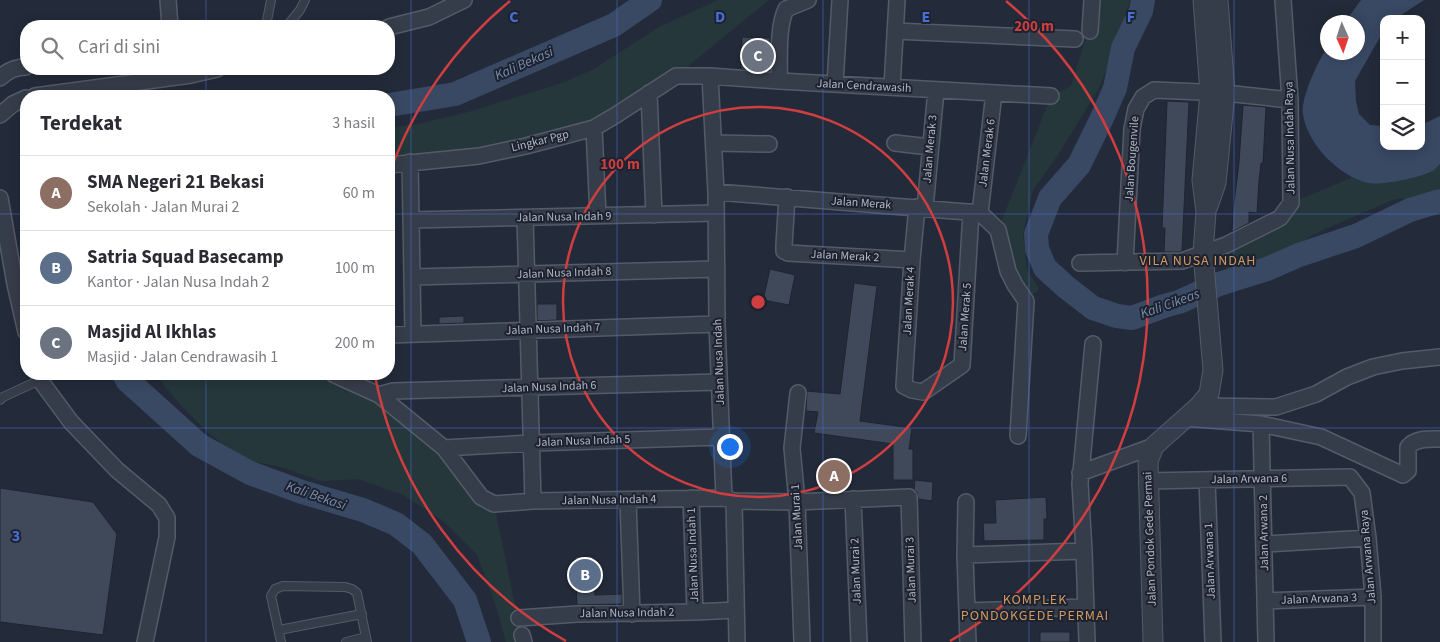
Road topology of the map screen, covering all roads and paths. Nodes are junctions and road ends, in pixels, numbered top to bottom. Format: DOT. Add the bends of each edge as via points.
graph roads {
  1 [pos="168,0"];
  2 [pos="271,0"];
  3 [pos="305,0"];
  4 [pos="464,0"];
  5 [pos="808,0"];
  6 [pos="840,0"];
  7 [pos="897,0"];
  8 [pos="1092,0"];
  9 [pos="1203,0"];
  10 [pos="1218,0"];
  11 [pos="1283,0"];
  12 [pos="170,20"];
  13 [pos="267,20"];
  14 [pos="292,20"];
  15 [pos="395,26"];
  16 [pos="895,31"];
  17 [pos="1090,31"];
  18 [pos="1075,39"];
  19 [pos="20,67"];
  20 [pos="166,75"];
  21 [pos="676,76"];
  22 [pos="710,76"];
  23 [pos="0,78"];
  24 [pos="779,81"];
  25 [pos="835,84"];
  26 [pos="892,87"];
  27 [pos="72,90"];
  28 [pos="936,90"];
  29 [pos="649,93"];
  30 [pos="994,93"];
  31 [pos="1218,93"];
  32 [pos="1051,96"];
  33 [pos="1290,100"];
  34 [pos="20,101"];
  35 [pos="0,115"];
  36 [pos="594,128"];
  37 [pos="714,142"];
  38 [pos="895,143"];
  39 [pos="769,144"];
  40 [pos="930,146"];
  41 [pos="410,162"];
  42 [pos="395,164"];
  43 [pos="716,192"];
  44 [pos="788,197"];
  45 [pos="0,198"];
  46 [pos="921,207"];
  47 [pos="976,212"];
  48 [pos="716,213"];
  49 [pos="654,215"];
  50 [pos="598,216"];
  51 [pos="525,218"];
  52 [pos="411,220"];
  53 [pos="1203,258"];
  54 [pos="912,260"];
  55 [pos="1080,263"];
  56 [pos="1125,263"];
  57 [pos="717,269"];
  58 [pos="526,274"];
  59 [pos="412,277"];
  60 [pos="20,308"];
  61 [pos="717,324"];
  62 [pos="528,330"];
  63 [pos="413,334"];
  64 [pos="395,335"];
  65 [pos="1093,344"];
  66 [pos="1440,357"];
  67 [pos="34,380"];
  68 [pos="41,380"];
  69 [pos="358,380"];
  70 [pos="719,382"];
  71 [pos="530,388"];
  72 [pos="912,390"];
  73 [pos="798,393"];
  74 [pos="379,395"];
  75 [pos="0,400"];
  76 [pos="1199,406"];
  77 [pos="1184,418"];
  78 [pos="1261,424"];
  79 [pos="722,436"];
  80 [pos="1018,436"];
  81 [pos="1440,439"];
  82 [pos="532,443"];
  83 [pos="1154,446"];
  84 [pos="444,448"];
  85 [pos="1080,473"];
  86 [pos="1350,477"];
  87 [pos="1262,479"];
  88 [pos="1207,480"];
  89 [pos="1147,481"];
  90 [pos="909,497"];
  91 [pos="691,498"];
  92 [pos="853,499"];
  93 [pos="628,500"];
  94 [pos="729,500"];
  95 [pos="533,501"];
  96 [pos="797,502"];
  97 [pos="966,502"];
  98 [pos="1368,538"];
  99 [pos="1264,544"];
  100 [pos="1084,551"];
  101 [pos="965,555"];
  102 [pos="1373,596"];
  103 [pos="1265,601"];
  104 [pos="1086,607"];
  105 [pos="736,610"];
  106 [pos="967,611"];
  107 [pos="695,612"];
  108 [pos="362,614"];
  109 [pos="632,614"];
  110 [pos="519,618"];
  111 [pos="279,630"];
  112 [pos="366,640"];
  113 [pos="145,642"];
  114 [pos="281,642"];
  115 [pos="346,642"];
  116 [pos="736,642"];
  117 [pos="802,642"];
  118 [pos="859,642"];
  119 [pos="913,642"];
  120 [pos="968,642"];
  121 [pos="1087,642"];
  122 [pos="1153,642"];
  123 [pos="1213,642"];
  124 [pos="1266,642"];
  125 [pos="1373,642"];
  1 -- 12 [label="street"];
  2 -- 13 [label="lane"];
  3 -- 14 [label="lane"];
  4 -- 15 [label="street" via="429,17"];
  5 -- 24 [label="street" via="786,8 782,20"];
  6 -- 25 [label="street"];
  7 -- 16 [label="street"];
  8 -- 17 [label="street"];
  9 -- 31 [label="street"];
  10 -- 31 [label="street"];
  11 -- 33 [label="street, Jalan Nusa Indah Raya"];
  16 -- 18 [label="street"];
  16 -- 26 [label="street"];
  19 -- 23 [label="street"];
  20 -- 27 [label="street"];
  21 -- 22 [label="street, Jalan Cendrawasih"];
  21 -- 29 [label="street, Lingkar Pgp"];
  22 -- 24 [label="street, Jalan Cendrawasih"];
  22 -- 37 [label="street, Jalan Nusa Indah"];
  24 -- 25 [label="street, Jalan Cendrawasih"];
  25 -- 26 [label="street, Jalan Cendrawasih"];
  26 -- 28 [label="street, Jalan Cendrawasih"];
  28 -- 30 [label="street, Jalan Cendrawasih"];
  28 -- 40 [label="street, Jalan Merak 3"];
  29 -- 36 [label="street, Lingkar Pgp"];
  29 -- 49 [label="street"];
  30 -- 32 [label="street, Jalan Cendrawasih"];
  30 -- 47 [label="street, Jalan Merak 6"];
  31 -- 33 [label="street, Jalan Bougenvile"];
  31 -- 53 [label="street" via="1202,180 1206,212"];
  31 -- 56 [label="street, Jalan Bougenvile" via="1154,90 1143,97 1136,109 1132,129"];
  33 -- 53 [label="street, Jalan Nusa Indah Raya" via="1291,203 1274,222"];
  34 -- 35 [label="street"];
  36 -- 41 [label="street, Lingkar Pgp" via="479,156"];
  36 -- 50 [label="street"];
  37 -- 39 [label="street"];
  37 -- 43 [label="street, Jalan Nusa Indah"];
  38 -- 40 [label="street"];
  40 -- 46 [label="street, Jalan Merak 3"];
  41 -- 42 [label="street, Lingkar Pgp"];
  41 -- 52 [label="street"];
  43 -- 44 [label="street, Jalan Merak"];
  43 -- 48 [label="street, Jalan Nusa Indah"];
  44 -- 46 [label="street, Jalan Merak"];
  44 -- 54 [label="street, Jalan Merak 2" via="784,251"];
  45 -- 60 [label="street"];
  46 -- 47 [label="street, Jalan Merak"];
  46 -- 54 [label="street, Jalan Merak 4"];
  47 -- 72 [label="street, Jalan Merak 5" via="962,365 923,392"];
  47 -- 80 [label="street" via="998,230 1008,271 1026,301"];
  48 -- 49 [label="street, Jalan Nusa Indah 9"];
  48 -- 57 [label="street, Jalan Nusa Indah"];
  49 -- 50 [label="street, Jalan Nusa Indah 9"];
  50 -- 51 [label="street, Jalan Nusa Indah 9"];
  51 -- 52 [label="street, Jalan Nusa Indah 9"];
  51 -- 58 [label="street"];
  52 -- 59 [label="street"];
  53 -- 56 [label="street"];
  53 -- 76 [label="street" via="1213,370 1209,394"];
  54 -- 72 [label="street, Jalan Merak 4" via="904,386"];
  55 -- 56 [label="street"];
  57 -- 58 [label="street, Jalan Nusa Indah 8"];
  57 -- 61 [label="street, Jalan Nusa Indah"];
  58 -- 59 [label="street, Jalan Nusa Indah 8"];
  58 -- 62 [label="street"];
  59 -- 63 [label="street"];
  61 -- 62 [label="street, Jalan Nusa Indah 7"];
  61 -- 70 [label="street, Jalan Nusa Indah"];
  62 -- 63 [label="street, Jalan Nusa Indah 7"];
  62 -- 71 [label="street"];
  63 -- 64 [label="street, Jalan Nusa Indah 7"];
  65 -- 85 [label="street"];
  66 -- 76 [label="street" via="1373,367 1316,394 1276,408"];
  67 -- 75 [label="lane"];
  68 -- 113 [label="street" via="71,422 117,470 159,506 167,518 167,537"];
  69 -- 74 [label="street"];
  70 -- 71 [label="street, Jalan Nusa Indah 6"];
  70 -- 79 [label="street, Jalan Nusa Indah"];
  71 -- 74 [label="street, Jalan Nusa Indah 6" via="394,391"];
  71 -- 82 [label="street"];
  73 -- 96 [label="street, Jalan Murai 1" via="792,448"];
  74 -- 84 [label="street"];
  76 -- 77 [label="street"];
  77 -- 78 [label="street"];
  77 -- 83 [label="street"];
  78 -- 81 [label="street" via="1321,437 1403,475 1408,471 1408,447 1413,442"];
  78 -- 87 [label="street, Jalan Arwana 2"];
  79 -- 82 [label="street, Jalan Nusa Indah 5"];
  79 -- 94 [label="street, Jalan Nusa Indah"];
  82 -- 84 [label="street, Jalan Nusa Indah 5"];
  82 -- 95 [label="street"];
  83 -- 85 [label="street"];
  83 -- 89 [label="street, Jalan Pondok Gede Permai" via="1148,461"];
  84 -- 95 [label="street, Jalan Nusa Indah 4" via="481,497 494,504"];
  85 -- 100 [label="street"];
  86 -- 87 [label="street, Jalan Arwana 6"];
  86 -- 98 [label="street, Jalan Arwana Raya" via="1362,493"];
  87 -- 88 [label="street, Jalan Arwana 6"];
  87 -- 99 [label="street, Jalan Arwana 2"];
  88 -- 89 [label="street, Jalan Arwana 6"];
  88 -- 123 [label="street, Jalan Arwana 1"];
  89 -- 122 [label="street, Jalan Pondok Gede Permai"];
  90 -- 92 [label="street, Jalan Nusa Indah 4"];
  90 -- 119 [label="street, Jalan Murai 3"];
  91 -- 93 [label="street, Jalan Nusa Indah 4"];
  91 -- 94 [label="street, Jalan Nusa Indah 4"];
  91 -- 107 [label="street, Jalan Nusa Indah 1"];
  92 -- 96 [label="street, Jalan Nusa Indah 4"];
  92 -- 118 [label="street, Jalan Murai 2"];
  93 -- 95 [label="street, Jalan Nusa Indah 4"];
  93 -- 109 [label="street"];
  94 -- 96 [label="street, Jalan Nusa Indah 4"];
  94 -- 105 [label="street, Jalan Nusa Indah"];
  96 -- 117 [label="street, Jalan Murai 1"];
  97 -- 101 [label="street"];
  98 -- 99 [label="street"];
  98 -- 102 [label="street, Jalan Arwana Raya"];
  99 -- 103 [label="street, Jalan Arwana 2"];
  100 -- 101 [label="street"];
  100 -- 104 [label="street"];
  101 -- 106 [label="street"];
  102 -- 103 [label="street, Jalan Arwana 3"];
  102 -- 125 [label="street, Jalan Arwana Raya"];
  103 -- 124 [label="street, Jalan Arwana 2"];
  104 -- 106 [label="street"];
  104 -- 121 [label="street"];
  105 -- 107 [label="street, Jalan Nusa Indah 2"];
  105 -- 116 [label="street, Jalan Nusa Indah"];
  106 -- 120 [label="street"];
  107 -- 109 [label="street, Jalan Nusa Indah 2"];
  108 -- 111 [label="lane"];
  108 -- 111 [label="lane" via="357,593 352,588 283,586 275,589 271,596"];
  108 -- 112 [label="lane"];
  109 -- 110 [label="street, Jalan Nusa Indah 2"];
  111 -- 114 [label="lane"];
  112 -- 115 [label="lane"];
}
